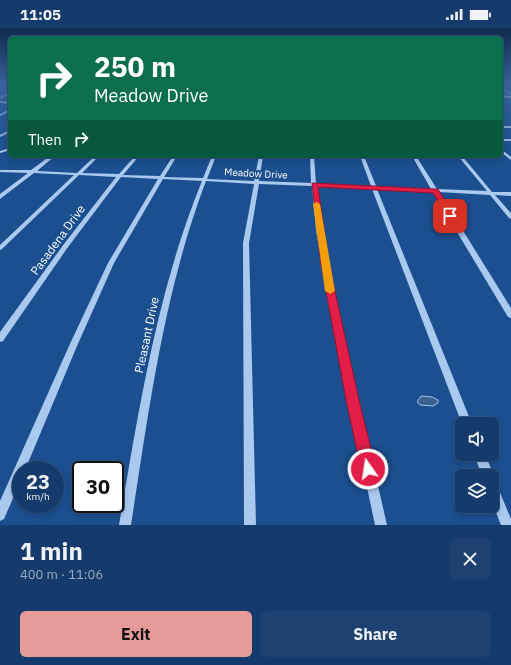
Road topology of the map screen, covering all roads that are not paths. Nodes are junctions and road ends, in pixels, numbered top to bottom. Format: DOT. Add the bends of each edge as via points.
graph roads {
  1 [pos="509,155"];
  2 [pos="50,158"];
  3 [pos="95,158"];
  4 [pos="135,158"];
  5 [pos="174,158"];
  6 [pos="213,158"];
  7 [pos="261,158"];
  8 [pos="312,158"];
  9 [pos="363,158"];
  10 [pos="415,158"];
  11 [pos="462,158"];
  12 [pos="511,159"];
  13 [pos="0,172"];
  14 [pos="33,172"];
  15 [pos="78,174"];
  16 [pos="120,176"];
  17 [pos="161,178"];
  18 [pos="204,180"];
  19 [pos="257,182"];
  20 [pos="314,185"];
  21 [pos="374,188"];
  22 [pos="435,191"];
  23 [pos="491,193"];
  24 [pos="2,194"];
  25 [pos="511,194"];
  26 [pos="511,217"];
  27 [pos="0,248"];
  28 [pos="511,316"];
  29 [pos="0,339"];
  30 [pos="464,417"];
  31 [pos="499,505"];
  32 [pos="0,515"];
  33 [pos="125,525"];
  34 [pos="250,525"];
  35 [pos="381,525"];
  36 [pos="507,525"];
  1 -- 12 [label="street"];
  2 -- 14 [label="street"];
  3 -- 15 [label="street"];
  4 -- 16 [label="street, Pasadena Drive"];
  5 -- 17 [label="street"];
  6 -- 18 [label="street, Pleasant Drive"];
  7 -- 19 [label="street"];
  8 -- 20 [label="street"];
  9 -- 21 [label="street"];
  10 -- 22 [label="street"];
  11 -- 23 [label="street"];
  13 -- 14 [label="street, Meadow Drive"];
  14 -- 15 [label="street, Meadow Drive"];
  14 -- 24 [label="street"];
  15 -- 16 [label="street, Meadow Drive"];
  15 -- 27 [label="street"];
  16 -- 17 [label="street, Meadow Drive"];
  16 -- 29 [label="street, Pasadena Drive"];
  17 -- 18 [label="street, Meadow Drive"];
  17 -- 32 [label="street" via="111,263"];
  18 -- 19 [label="street, Meadow Drive"];
  18 -- 33 [label="street, Pleasant Drive" via="181,245 158,340"];
  19 -- 20 [label="street, Meadow Drive"];
  19 -- 34 [label="street" via="246,243"];
  20 -- 21 [label="street, Meadow Drive"];
  20 -- 35 [label="street" via="318,224 336,319"];
  21 -- 22 [label="street, Meadow Drive"];
  21 -- 30 [label="street"];
  22 -- 23 [label="street, Meadow Drive"];
  22 -- 28 [label="street"];
  23 -- 25 [label="street, Meadow Drive"];
  23 -- 26 [label="street"];
  31 -- 36 [label="street"];
}
